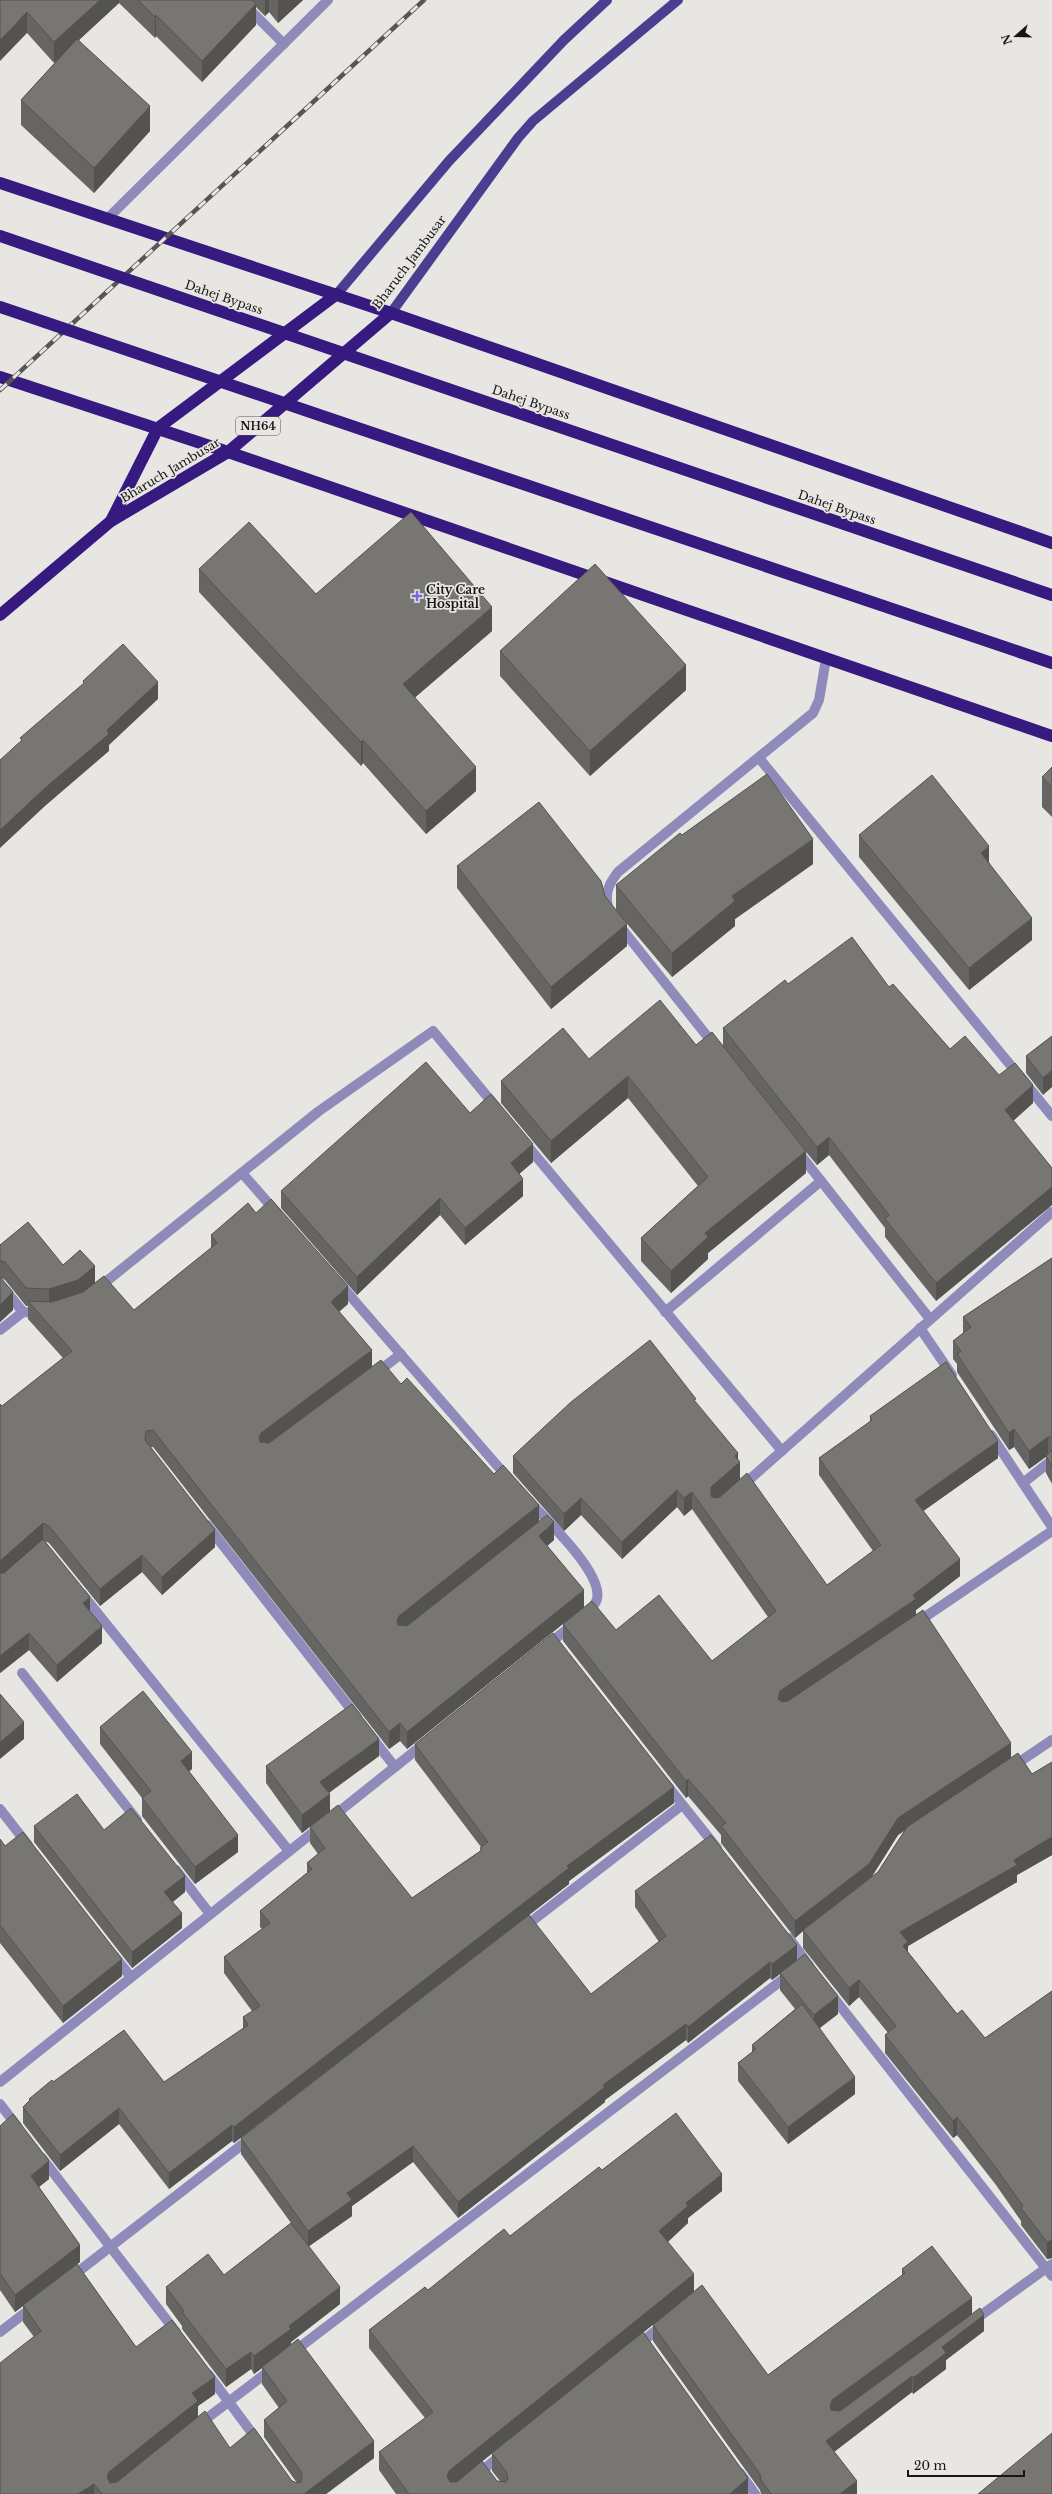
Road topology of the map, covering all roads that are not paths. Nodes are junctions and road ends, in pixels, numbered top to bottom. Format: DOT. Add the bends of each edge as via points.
graph roads {
  1 [pos="240,0"];
  2 [pos="328,0"];
  3 [pos="607,0"];
  4 [pos="678,0"];
  5 [pos="284,44"];
  6 [pos="0,183"];
  7 [pos="107,220"];
  8 [pos="0,236"];
  9 [pos="336,294"];
  10 [pos="0,307"];
  11 [pos="391,313"];
  12 [pos="0,377"];
  13 [pos="158,428"];
  14 [pos="228,452"];
  15 [pos="111,521"];
  16 [pos="1052,543"];
  17 [pos="1052,595"];
  18 [pos="0,615"];
  19 [pos="826,659"];
  20 [pos="1052,663"];
  21 [pos="1052,736"];
  22 [pos="759,758"];
  23 [pos="723,1057"];
  24 [pos="504,1116"];
  25 [pos="1052,1116"];
  26 [pos="519,1135"];
  27 [pos="791,1144"];
  28 [pos="242,1173"];
  29 [pos="821,1181"];
  30 [pos="1052,1212"];
  31 [pos="283,1220"];
  32 [pos="334,1278"];
  33 [pos="0,1284"];
  34 [pos="93,1293"];
  35 [pos="23,1312"];
  36 [pos="665,1312"];
  37 [pos="50,1313"];
  38 [pos="930,1319"];
  39 [pos="920,1328"];
  40 [pos="0,1330"];
  41 [pos="401,1354"];
  42 [pos="364,1382"];
  43 [pos="959,1386"];
  44 [pos="984,1425"];
  45 [pos="782,1451"];
  46 [pos="1052,1460"];
  47 [pos="1023,1483"];
  48 [pos="732,1494"];
  49 [pos="199,1515"];
  50 [pos="1052,1527"];
  51 [pos="1052,1531"];
  52 [pos="74,1584"];
  53 [pos="908,1629"];
  54 [pos="535,1655"];
  55 [pos="22,1673"];
  56 [pos="432,1737"];
  57 [pos="1052,1740"];
  58 [pos="395,1766"];
  59 [pos="659,1774"];
  60 [pos="1000,1775"];
  61 [pos="682,1805"];
  62 [pos="0,1809"];
  63 [pos="143,1828"];
  64 [pos="289,1851"];
  65 [pos="34,1852"];
  66 [pos="722,1854"];
  67 [pos="167,1858"];
  68 [pos="210,1914"];
  69 [pos="780,1927"];
  70 [pos="513,1936"];
  71 [pos="106,1946"];
  72 [pos="806,1962"];
  73 [pos="816,1974"];
  74 [pos="131,1978"];
  75 [pos="825,1987"];
  76 [pos="0,2082"];
  77 [pos="0,2104"];
  78 [pos="261,2130"];
  79 [pos="24,2135"];
  80 [pos="34,2148"];
  81 [pos="110,2247"];
  82 [pos="1049,2266"];
  83 [pos="1052,2276"];
  84 [pos="61,2285"];
  85 [pos="43,2299"];
  86 [pos="668,2321"];
  87 [pos="963,2328"];
  88 [pos="0,2332"];
  89 [pos="181,2339"];
  90 [pos="631,2350"];
  91 [pos="200,2364"];
  92 [pos="229,2401"];
  93 [pos="192,2430"];
  94 [pos="514,2445"];
  95 [pos="265,2451"];
  96 [pos="732,2462"];
  97 [pos="465,2484"];
  98 [pos="755,2494"];
  1 -- 5 [label="street"];
  2 -- 5 [label="street"];
  3 -- 9 [label="main road, Bharuch Jambusar" via="564,40 449,161"];
  4 -- 11 [label="main road, Bharuch Jambusar" via="533,121"];
  5 -- 7 [label="street"];
  6 -- 7 [label="highway"];
  7 -- 9 [label="highway"];
  8 -- 17 [label="highway, Dahej Bypass, bridge"];
  9 -- 11 [label="highway"];
  9 -- 13 [label="highway, Bharuch Jambusar / NH64"];
  10 -- 20 [label="highway, bridge"];
  11 -- 14 [label="highway, Bharuch Jambusar / NH64"];
  11 -- 16 [label="highway"];
  12 -- 13 [label="highway"];
  13 -- 14 [label="highway"];
  13 -- 15 [label="highway, Bharuch Jambusar / NH64"];
  14 -- 15 [label="highway, Bharuch Jambusar / NH64"];
  14 -- 19 [label="highway"];
  15 -- 18 [label="highway, Bharuch Jambusar / NH64"];
  19 -- 21 [label="highway"];
  19 -- 22 [label="street" via="820,700 812,713"];
  22 -- 23 [label="street" via="618,872 608,886 606,900 610,914"];
  22 -- 25 [label="street"];
  24 -- 28 [label="street" via="433,1031 319,1111"];
  26 -- 36 [label="street"];
  27 -- 29 [label="street"];
  28 -- 31 [label="street"];
  28 -- 34 [label="street"];
  29 -- 36 [label="street"];
  29 -- 38 [label="street"];
  30 -- 38 [label="street"];
  32 -- 41 [label="street"];
  33 -- 35 [label="street"];
  35 -- 37 [label="street"];
  35 -- 40 [label="street"];
  36 -- 45 [label="street"];
  38 -- 39 [label="street"];
  39 -- 43 [label="street"];
  39 -- 45 [label="street"];
  41 -- 42 [label="street"];
  41 -- 54 [label="street" via="519,1490 545,1525 590,1571 596,1584 597,1600 587,1614 556,1643"];
  44 -- 47 [label="street"];
  45 -- 48 [label="street"];
  46 -- 47 [label="street"];
  47 -- 50 [label="street"];
  49 -- 58 [label="street"];
  51 -- 53 [label="street"];
  52 -- 64 [label="street"];
  55 -- 63 [label="street"];
  56 -- 58 [label="street"];
  57 -- 60 [label="street"];
  58 -- 64 [label="street"];
  59 -- 61 [label="street"];
  61 -- 66 [label="street"];
  61 -- 70 [label="street"];
  62 -- 65 [label="street"];
  64 -- 68 [label="street"];
  67 -- 68 [label="street"];
  68 -- 74 [label="street"];
  69 -- 72 [label="street" via="798,1943"];
  71 -- 74 [label="street"];
  72 -- 73 [label="street"];
  72 -- 92 [label="street"];
  74 -- 76 [label="street"];
  75 -- 82 [label="street"];
  77 -- 79 [label="street"];
  78 -- 81 [label="street"];
  80 -- 81 [label="street"];
  81 -- 84 [label="street"];
  81 -- 89 [label="street"];
  82 -- 83 [label="street"];
  82 -- 87 [label="street"];
  85 -- 88 [label="street"];
  86 -- 90 [label="street" via="646,2344"];
  91 -- 92 [label="street"];
  92 -- 93 [label="street"];
  92 -- 95 [label="street"];
  94 -- 97 [label="street" via="486,2472"];
  96 -- 98 [label="street"];
}
